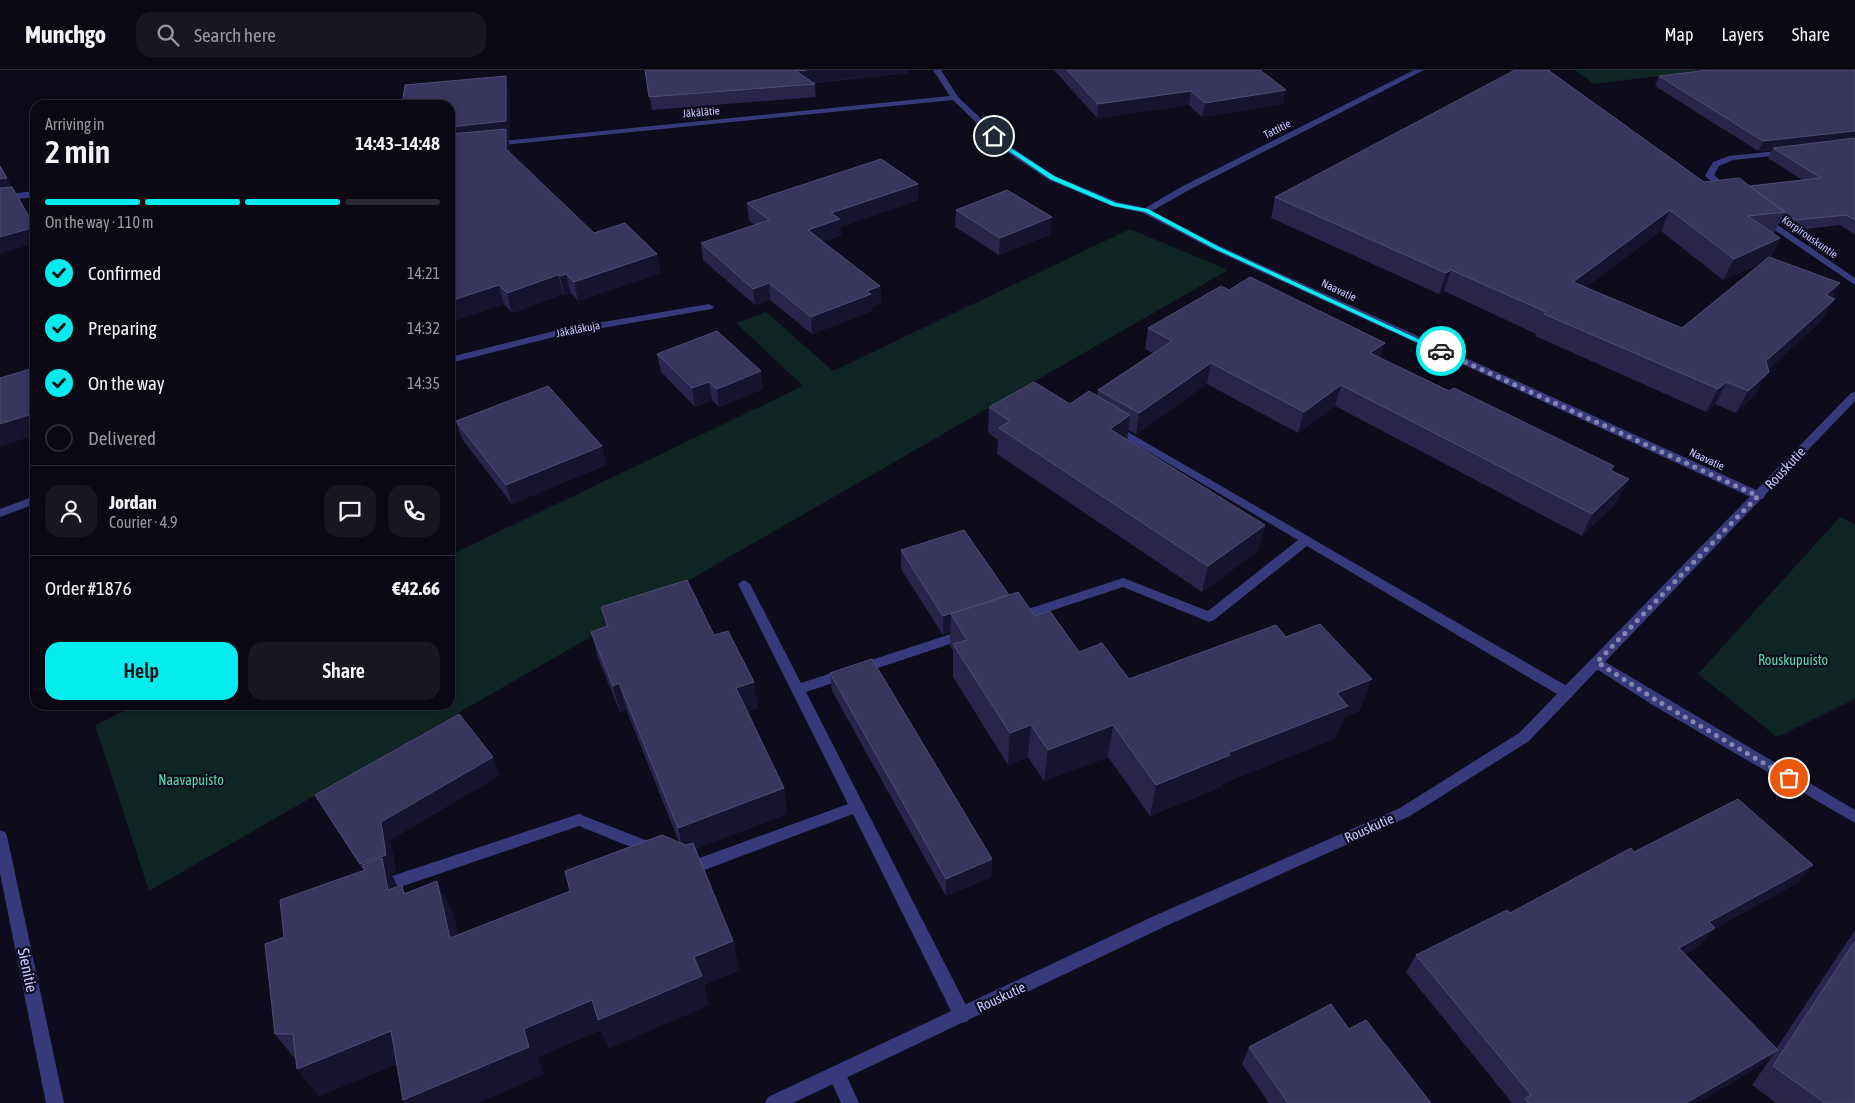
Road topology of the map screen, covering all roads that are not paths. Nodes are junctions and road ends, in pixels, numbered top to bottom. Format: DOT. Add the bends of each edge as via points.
graph roads {
  1 [pos="937,70"];
  2 [pos="1420,70"];
  3 [pos="955,98"];
  4 [pos="479,146"];
  5 [pos="1799,150"];
  6 [pos="30,195"];
  7 [pos="0,198"];
  8 [pos="1739,200"];
  9 [pos="1146,210"];
  10 [pos="1753,210"];
  11 [pos="1855,282"];
  12 [pos="709,306"];
  13 [pos="455,359"];
  14 [pos="1855,395"];
  15 [pos="1106,422"];
  16 [pos="1758,496"];
  17 [pos="30,502"];
  18 [pos="0,513"];
  19 [pos="1306,540"];
  20 [pos="744,584"];
  21 [pos="1002,622"];
  22 [pos="974,631"];
  23 [pos="1597,662"];
  24 [pos="797,690"];
  25 [pos="1566,693"];
  26 [pos="856,807"];
  27 [pos="1855,817"];
  28 [pos="0,836"];
  29 [pos="365,892"];
  30 [pos="962,1015"];
  31 [pos="837,1074"];
  32 [pos="55,1103"];
  33 [pos="774,1103"];
  34 [pos="850,1103"];
  1 -- 3 [label="street, Naavatie"];
  2 -- 9 [label="street, Tattitie"];
  3 -- 4 [label="street, Jäkälätie"];
  3 -- 9 [label="street, Naavatie" via="1008,148 1052,178 1115,204"];
  5 -- 8 [label="street" via="1732,158 1716,164 1709,176"];
  6 -- 7 [label="street"];
  9 -- 16 [label="street, Naavatie" via="1217,248"];
  10 -- 11 [label="street, Korpirouskuntie"];
  12 -- 13 [label="street, Jäkäläkuja" via="562,332"];
  14 -- 16 [label="street, Rouskutie"];
  15 -- 19 [label="street"];
  16 -- 23 [label="street, Rouskutie"];
  17 -- 18 [label="street"];
  19 -- 21 [label="street" via="1209,617 1123,582"];
  19 -- 25 [label="street"];
  20 -- 24 [label="street"];
  22 -- 24 [label="street"];
  23 -- 25 [label="street, Rouskutie"];
  23 -- 27 [label="street"];
  24 -- 26 [label="street"];
  25 -- 30 [label="street, Rouskutie" via="1524,737 1405,812 1160,921"];
  26 -- 29 [label="street" via="694,867 579,820"];
  26 -- 30 [label="street"];
  28 -- 32 [label="street, Sienitie"];
  30 -- 31 [label="street, Rouskutie"];
  31 -- 33 [label="street, Rouskutie"];
  31 -- 34 [label="street"];
}
